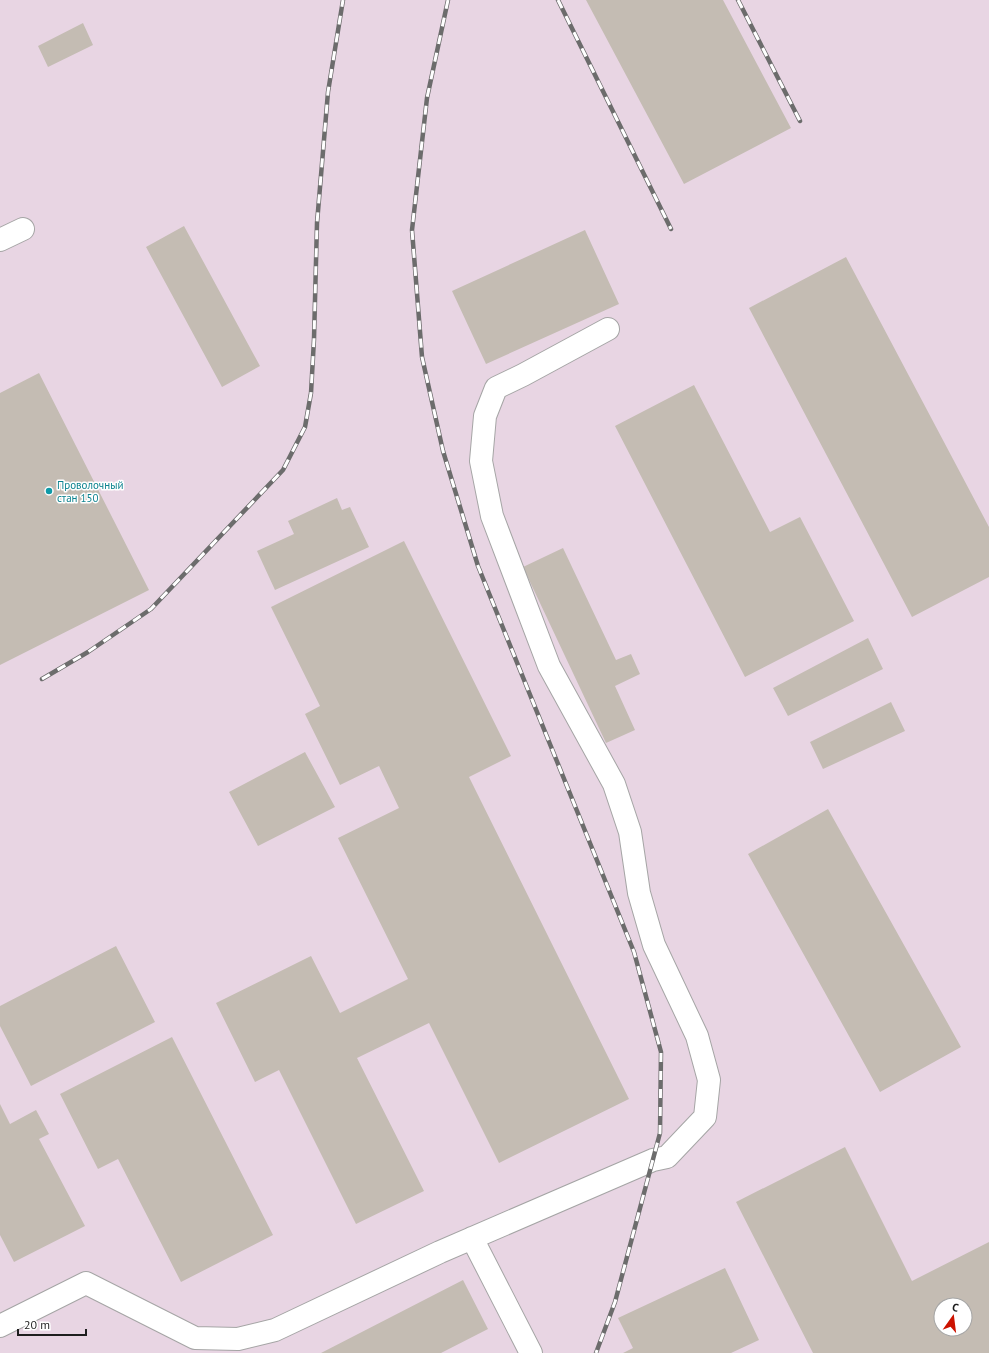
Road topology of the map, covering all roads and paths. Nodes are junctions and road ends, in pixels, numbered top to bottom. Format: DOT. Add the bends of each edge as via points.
graph roads {
  1 [pos="23,229"];
  2 [pos="0,240"];
  3 [pos="608,329"];
  4 [pos="472,1238"];
  5 [pos="0,1326"];
  6 [pos="531,1353"];
  1 -- 2 [label="lane"];
  3 -- 4 [label="lane" via="496,388 485,416 481,461 492,516 549,666 614,784 630,832 639,894 654,945 697,1036 709,1080 705,1117 667,1157 653,1160"];
  4 -- 5 [label="lane" via="275,1330 238,1339 195,1338 86,1283"];
  4 -- 6 [label="lane"];
}
